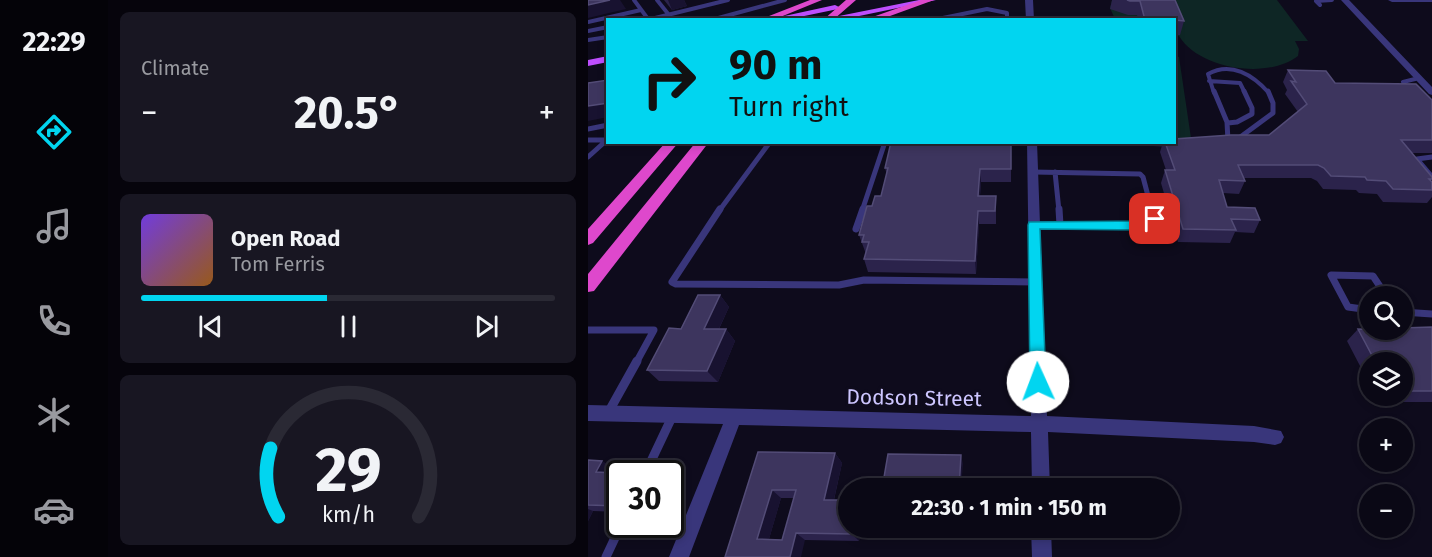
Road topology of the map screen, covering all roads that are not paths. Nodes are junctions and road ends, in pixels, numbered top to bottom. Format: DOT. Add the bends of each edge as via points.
graph roads {
  1 [pos="634,0"];
  2 [pos="657,0"];
  3 [pos="689,0"];
  4 [pos="728,0"];
  5 [pos="785,0"];
  6 [pos="818,0"];
  7 [pos="829,0"];
  8 [pos="931,0"];
  9 [pos="1029,0"];
  10 [pos="1332,0"];
  11 [pos="1346,0"];
  12 [pos="1392,0"];
  13 [pos="1432,0"];
  14 [pos="717,1"];
  15 [pos="866,2"];
  16 [pos="849,3"];
  17 [pos="1320,5"];
  18 [pos="722,7"];
  19 [pos="695,8"];
  20 [pos="641,10"];
  21 [pos="815,11"];
  22 [pos="669,15"];
  23 [pos="647,18"];
  24 [pos="653,18"];
  25 [pos="716,18"];
  26 [pos="768,18"];
  27 [pos="780,18"];
  28 [pos="806,18"];
  29 [pos="827,18"];
  30 [pos="832,18"];
  31 [pos="874,18"];
  32 [pos="943,18"];
  33 [pos="1007,18"];
  34 [pos="1030,18"];
  35 [pos="588,22"];
  36 [pos="606,27"];
  37 [pos="588,31"];
  38 [pos="606,37"];
  39 [pos="588,40"];
  40 [pos="606,49"];
  41 [pos="588,52"];
  42 [pos="606,59"];
  43 [pos="588,63"];
  44 [pos="1419,78"];
  45 [pos="1209,81"];
  46 [pos="1432,92"];
  47 [pos="1412,93"];
  48 [pos="1228,123"];
  49 [pos="606,125"];
  50 [pos="588,129"];
  51 [pos="588,140"];
  52 [pos="606,140"];
  53 [pos="606,141"];
  54 [pos="1228,141"];
  55 [pos="1218,142"];
  56 [pos="671,144"];
  57 [pos="701,144"];
  58 [pos="769,144"];
  59 [pos="884,144"];
  60 [pos="1032,144"];
  61 [pos="588,157"];
  62 [pos="1432,157"];
  63 [pos="1033,172"];
  64 [pos="1055,172"];
  65 [pos="1432,177"];
  66 [pos="1034,225"];
  67 [pos="1060,225"];
  68 [pos="856,229"];
  69 [pos="588,239"];
  70 [pos="1035,282"];
  71 [pos="588,286"];
  72 [pos="1380,286"];
  73 [pos="1359,308"];
  74 [pos="1413,313"];
  75 [pos="1432,314"];
  76 [pos="588,330"];
  77 [pos="588,413"];
  78 [pos="608,413"];
  79 [pos="673,415"];
  80 [pos="734,417"];
  81 [pos="1040,424"];
  82 [pos="1275,437"];
  83 [pos="652,460"];
  84 [pos="1041,478"];
  85 [pos="615,538"];
  86 [pos="1041,538"];
  87 [pos="606,557"];
  88 [pos="679,557"];
  89 [pos="1042,557"];
  1 -- 20 [label="lane"];
  2 -- 22 [label="lane"];
  3 -- 19 [label="lane"];
  4 -- 14 [label="lane"];
  5 -- 25 [label="lane"];
  6 -- 26 [label="highway"];
  7 -- 21 [label="highway"];
  8 -- 30 [label="main road"];
  8 -- 31 [label="highway"];
  9 -- 34 [label="street"];
  10 -- 17 [label="lane" via="1316,1"];
  11 -- 44 [label="street"];
  12 -- 13 [label="street"];
  14 -- 18 [label="lane"];
  14 -- 19 [label="lane"];
  15 -- 16 [label="main road"];
  16 -- 21 [label="main road"];
  16 -- 29 [label="highway"];
  19 -- 22 [label="lane"];
  20 -- 23 [label="lane"];
  20 -- 35 [label="lane"];
  21 -- 27 [label="main road"];
  21 -- 28 [label="highway"];
  22 -- 24 [label="lane"];
  32 -- 33 [label="lane" via="990,9 1007,12"];
  36 -- 37 [label="lane"];
  38 -- 39 [label="lane"];
  40 -- 41 [label="main road"];
  42 -- 43 [label="main road"];
  44 -- 46 [label="street"];
  44 -- 47 [label="lane" via="1403,82"];
  45 -- 48 [label="lane"];
  45 -- 48 [label="lane" via="1240,83 1252,108 1252,114 1245,119"];
  45 -- 54 [label="lane" via="1212,70 1242,72 1263,84 1273,101 1273,113 1250,132"];
  48 -- 54 [label="lane"];
  49 -- 50 [label="lane"];
  51 -- 52 [label="lane"];
  53 -- 61 [label="lane"];
  54 -- 55 [label="lane"];
  56 -- 69 [label="highway"];
  57 -- 71 [label="highway"];
  58 -- 70 [label="lane" via="672,282"];
  59 -- 68 [label="lane"];
  60 -- 63 [label="street"];
  62 -- 65 [label="lane" via="1417,159"];
  63 -- 64 [label="lane"];
  63 -- 66 [label="street"];
  64 -- 67 [label="lane"];
  64 -- 67 [label="lane" via="1140,174 1155,219 1146,225"];
  66 -- 67 [label="lane"];
  66 -- 70 [label="street"];
  70 -- 81 [label="street"];
  72 -- 73 [label="lane" via="1373,276 1331,275 1348,307"];
  74 -- 75 [label="lane"];
  76 -- 78 [label="lane" via="654,330"];
  77 -- 78 [label="street, Dodson Street"];
  78 -- 79 [label="street, Dodson Street"];
  79 -- 80 [label="street, Dodson Street"];
  79 -- 83 [label="lane"];
  80 -- 81 [label="street, Dodson Street"];
  80 -- 88 [label="street"];
  81 -- 82 [label="street, Dodson Street"];
  81 -- 84 [label="street"];
  85 -- 87 [label="lane"];
  86 -- 89 [label="street"];
}
